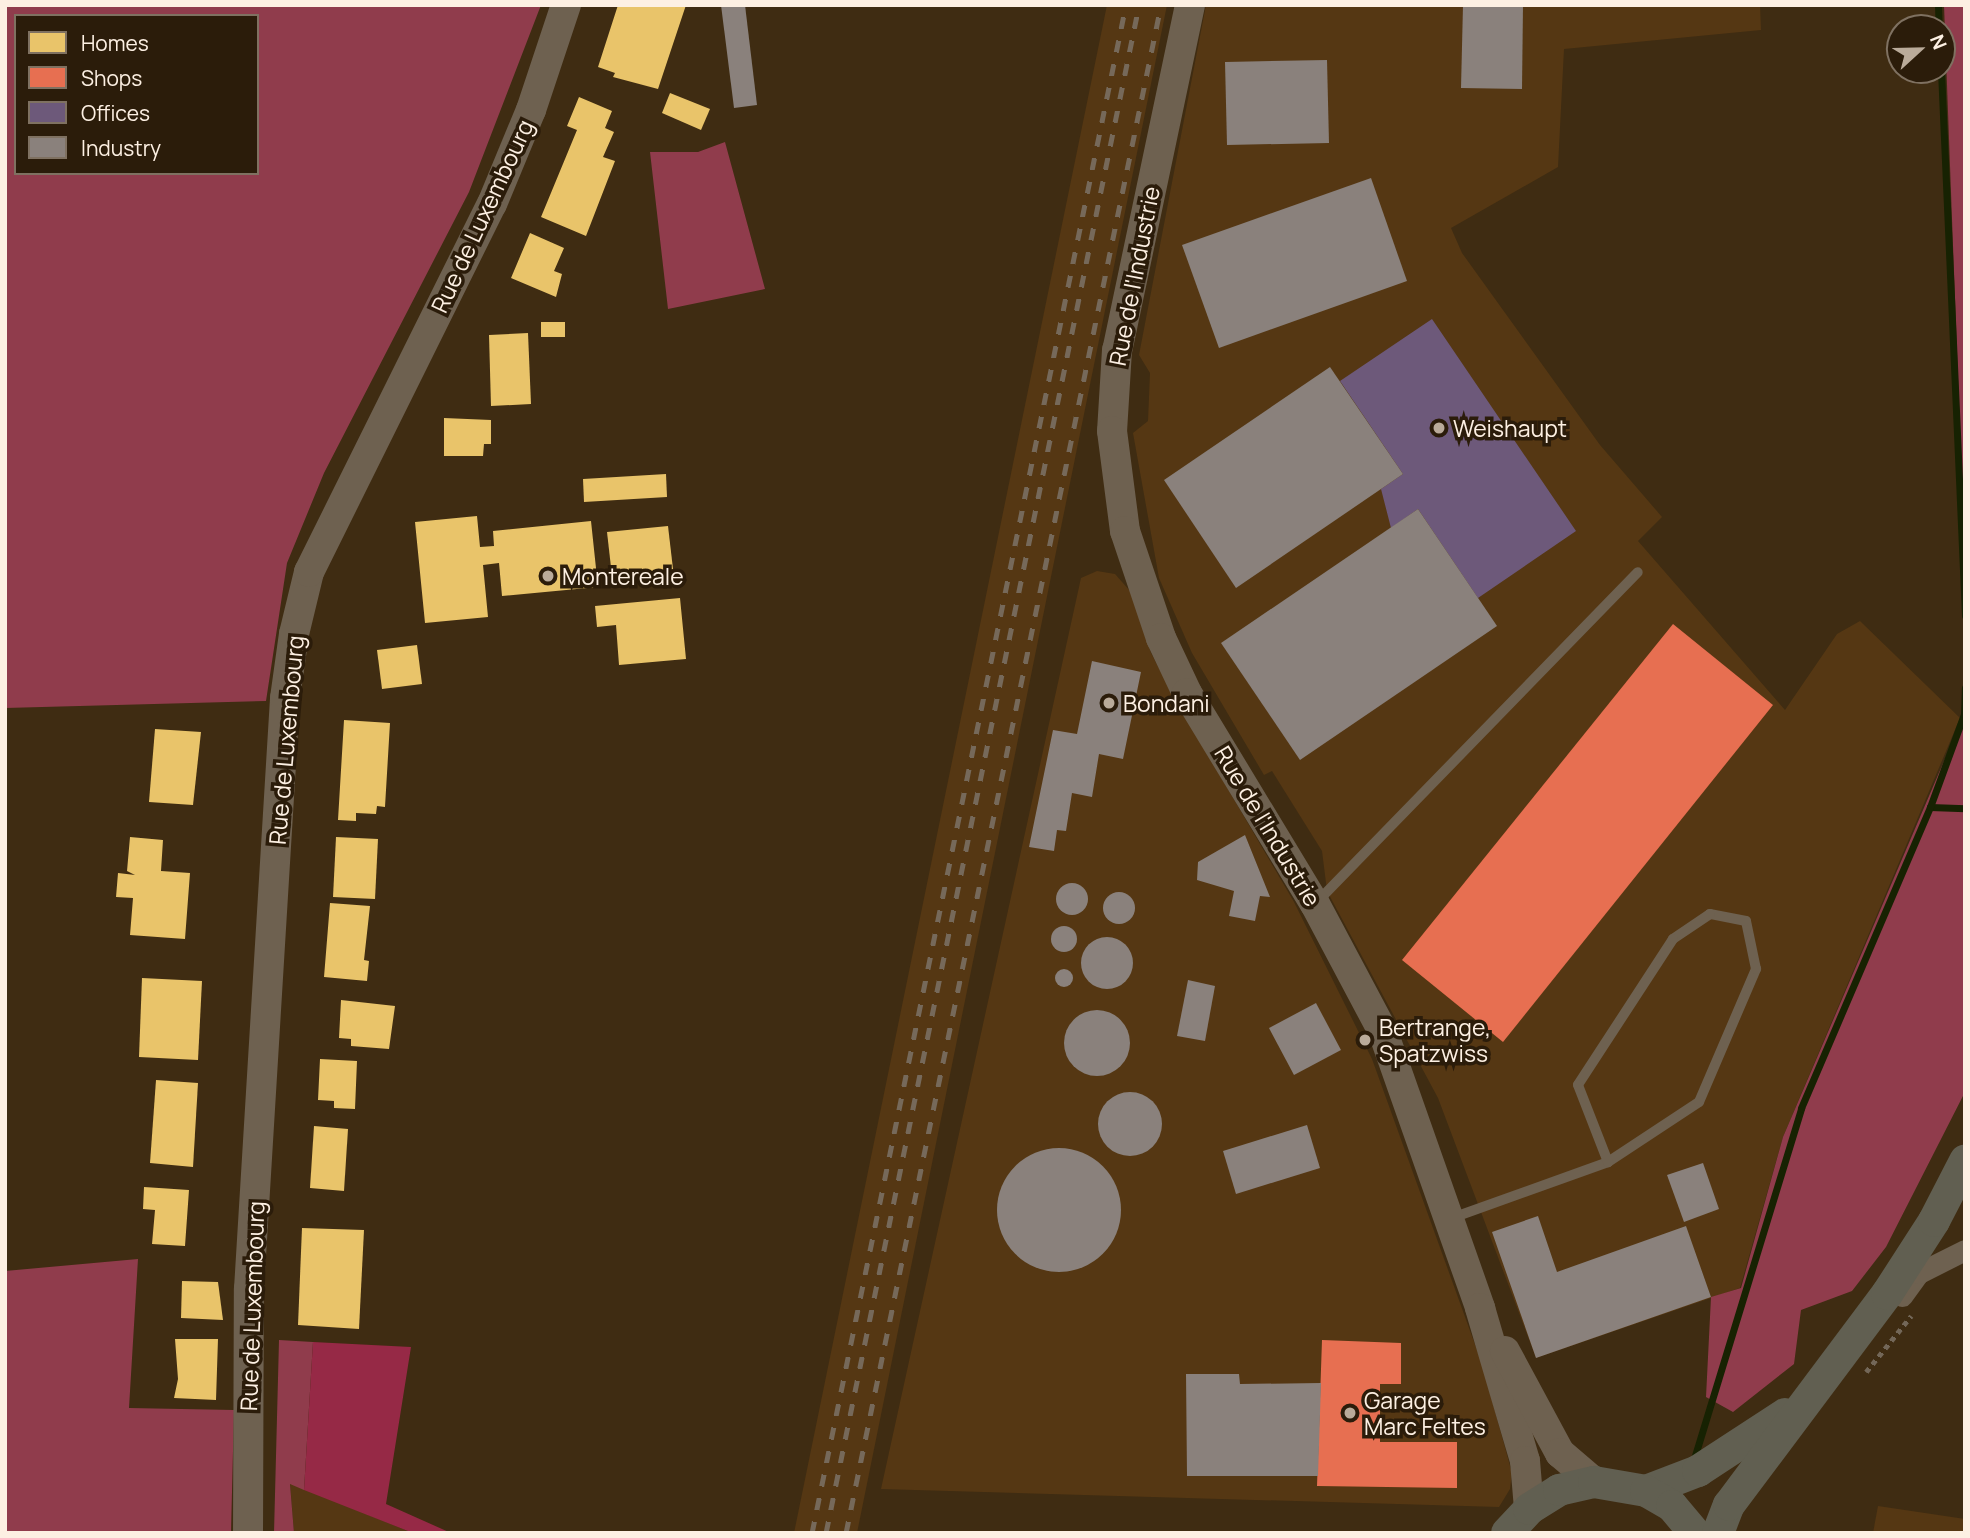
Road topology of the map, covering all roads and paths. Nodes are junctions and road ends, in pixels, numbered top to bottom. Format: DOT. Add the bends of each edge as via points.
graph roads {
  1 [pos="566,5"];
  2 [pos="1190,5"];
  3 [pos="1638,572"];
  4 [pos="1315,904"];
  5 [pos="1965,1161"];
  6 [pos="1608,1162"];
  7 [pos="1450,1219"];
  8 [pos="1965,1250"];
  9 [pos="1480,1308"];
  10 [pos="1835,1364"];
  11 [pos="1807,1399"];
  12 [pos="1594,1482"];
  13 [pos="1646,1491"];
  14 [pos="1512,1526"];
  15 [pos="248,1533"];
  16 [pos="1695,1533"];
  17 [pos="1718,1533"];
  1 -- 15 [label="street, Rue de Luxembourg" via="531,110 492,204 309,572 294,634 285,698 249,1289"];
  2 -- 4 [label="street, Rue de l'Industrie" via="1116,349 1112,430 1125,531 1161,638 1187,692"];
  3 -- 4 [label="lane"];
  4 -- 7 [label="street, Rue de l'Industrie" via="1383,1032"];
  5 -- 10 [label="main road" via="1920,1242"];
  6 -- 6 [label="lane" via="1699,1102 1756,969 1746,921 1710,914 1673,939 1578,1085"];
  6 -- 7 [label="lane"];
  7 -- 9 [label="street, Rue de l'Industrie"];
  8 -- 10 [label="street" via="1919,1273 1870,1339"];
  9 -- 12 [label="street, Rue de l'Industrie" via="1560,1453"];
  9 -- 14 [label="street, Rue de l'Industrie" via="1525,1461"];
  10 -- 11 [label="main road"];
  11 -- 13 [label="main road" via="1698,1471"];
  11 -- 17 [label="main road" via="1729,1505"];
  12 -- 13 [label="main road"];
  12 -- 14 [label="main road" via="1559,1490"];
  13 -- 16 [label="main road" via="1672,1506"];
}
